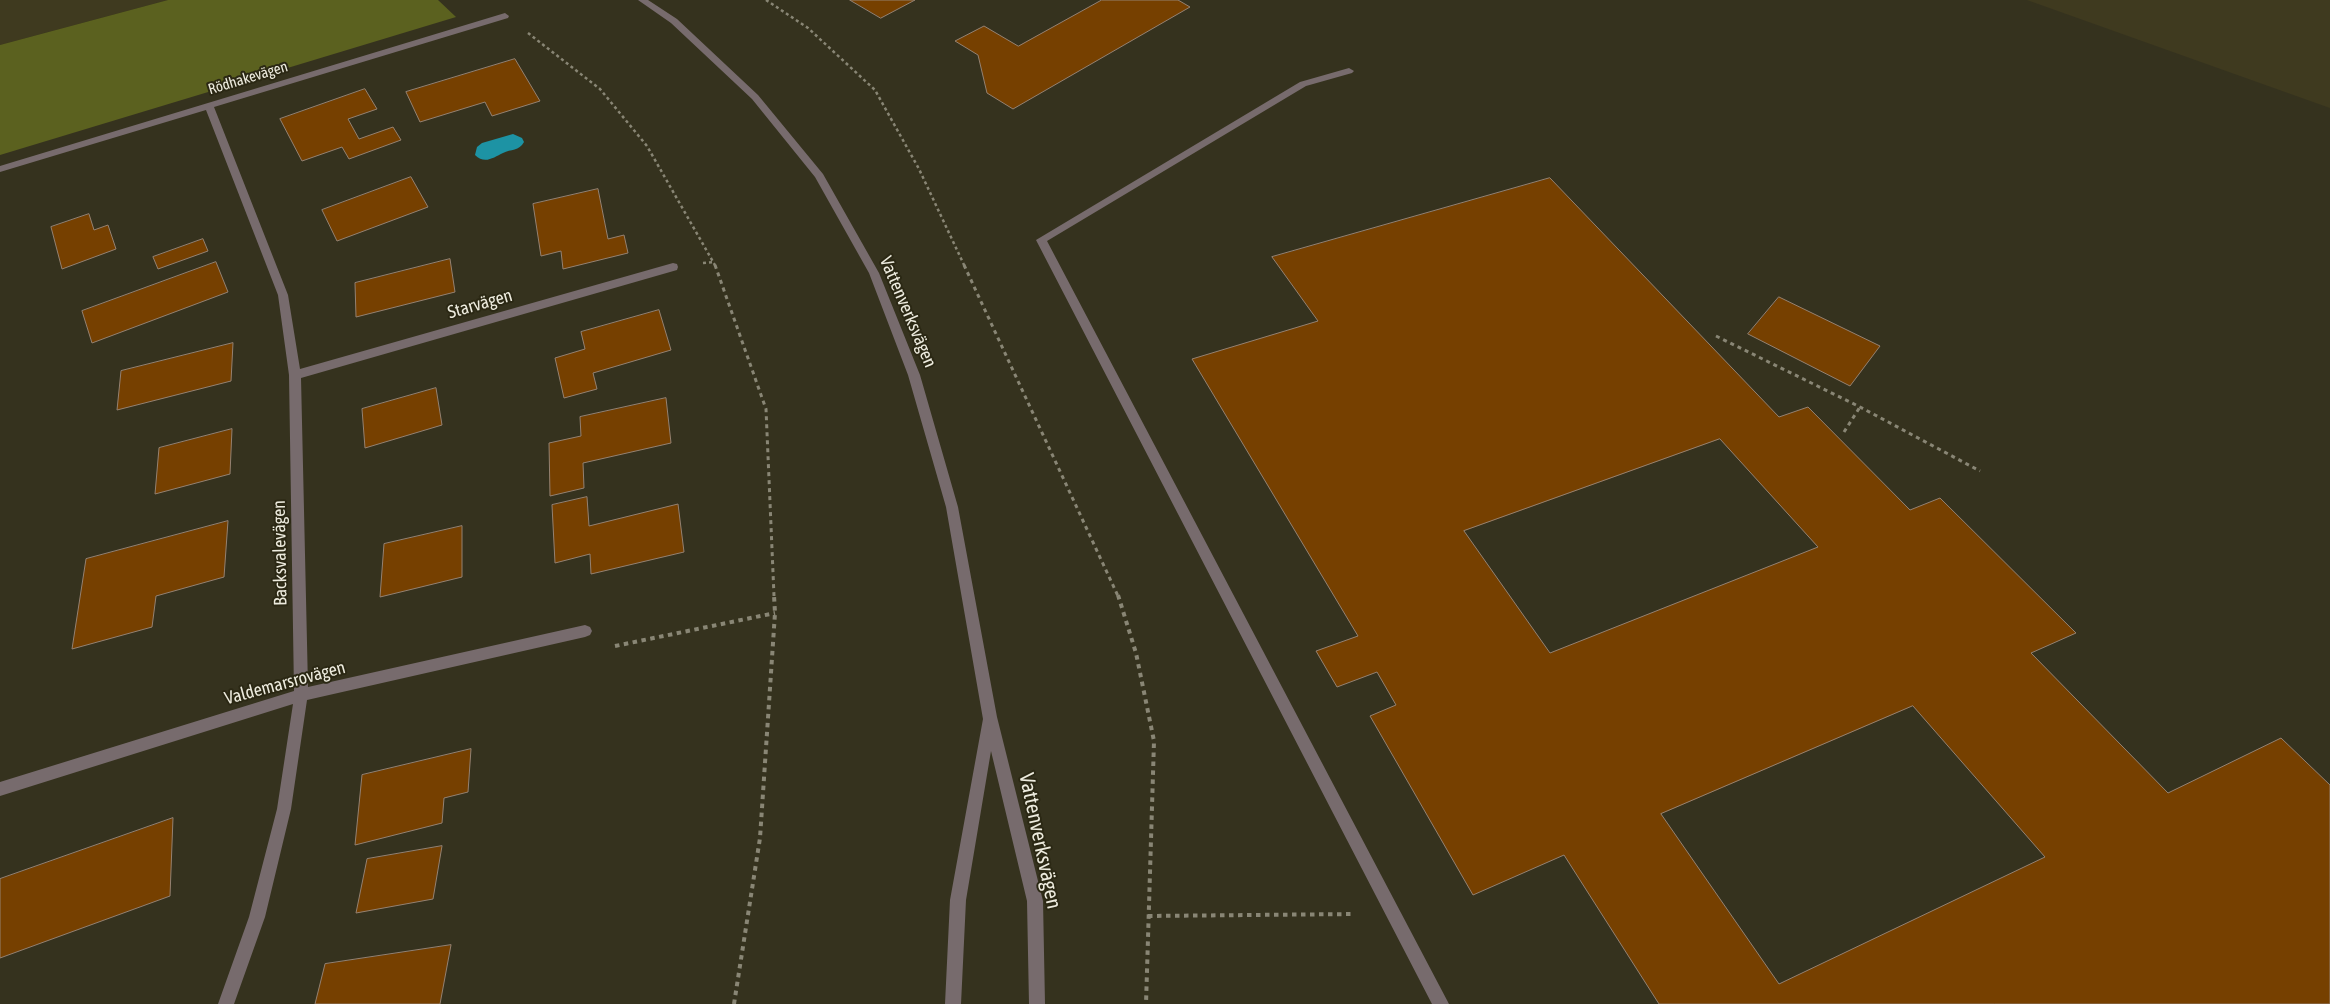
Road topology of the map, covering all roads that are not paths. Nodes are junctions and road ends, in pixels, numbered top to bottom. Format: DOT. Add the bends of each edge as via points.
graph roads {
  1 [pos="642,0"];
  2 [pos="505,16"];
  3 [pos="1349,71"];
  4 [pos="209,106"];
  5 [pos="0,169"];
  6 [pos="674,267"];
  7 [pos="295,375"];
  8 [pos="585,631"];
  9 [pos="301,695"];
  10 [pos="990,717"];
  11 [pos="0,789"];
  12 [pos="226,1004"];
  13 [pos="953,1004"];
  14 [pos="1037,1004"];
  15 [pos="1441,1004"];
  1 -- 10 [label="street, Vattenverksvägen" via="674,21 755,97 819,176 874,273 914,375 952,507"];
  2 -- 4 [label="street, Rödhakevägen"];
  3 -- 15 [label="street" via="1303,84 1041,240"];
  4 -- 5 [label="street, Rödhakevägen"];
  4 -- 7 [label="street, Backsvalevägen" via="283,295"];
  6 -- 7 [label="street, Starvägen"];
  7 -- 9 [label="street, Backsvalevägen"];
  8 -- 9 [label="street, Valdemarsrovägen"];
  9 -- 11 [label="street, Valdemarsrovägen"];
  9 -- 12 [label="street, Backsvalevägen" via="284,810 257,917"];
  10 -- 13 [label="street, Vattenverksvägen" via="958,900"];
  10 -- 14 [label="street, Vattenverksvägen" via="1035,901"];
}
